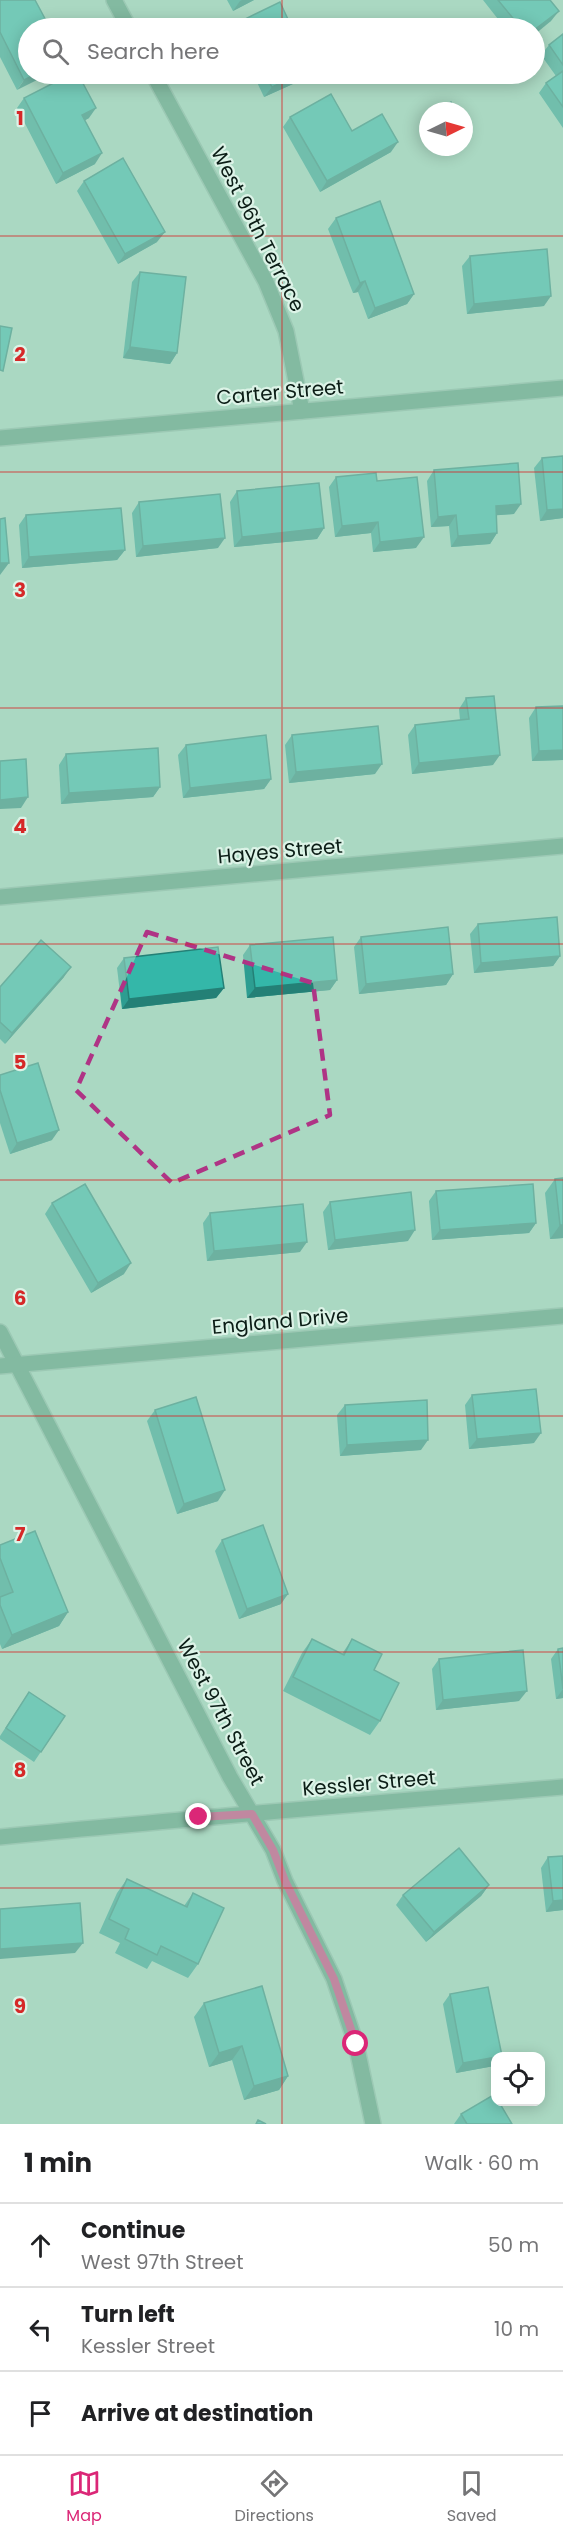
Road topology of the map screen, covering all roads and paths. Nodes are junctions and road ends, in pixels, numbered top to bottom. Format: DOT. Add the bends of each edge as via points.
graph roads {
  1 [pos="114,0"];
  2 [pos="124,18"];
  3 [pos="158,84"];
  4 [pos="563,388"];
  5 [pos="302,411"];
  6 [pos="0,438"];
  7 [pos="563,846"];
  8 [pos="0,897"];
  9 [pos="563,1316"];
  10 [pos="0,1332"];
  11 [pos="0,1366"];
  12 [pos="17,1366"];
  13 [pos="563,1786"];
  14 [pos="252,1814"];
  15 [pos="0,1837"];
  16 [pos="373,2124"];
  1 -- 2 [label="street"];
  3 -- 5 [label="street, West 96th Terrace" via="266,282 286,332"];
  4 -- 5 [label="street, Carter Street"];
  5 -- 6 [label="street, Carter Street"];
  7 -- 8 [label="street, Hayes Street"];
  9 -- 12 [label="street, England Drive"];
  10 -- 12 [label="street, West 97th Street"];
  11 -- 12 [label="street, England Drive"];
  12 -- 14 [label="street, West 97th Street"];
  13 -- 14 [label="street, Kessler Street"];
  14 -- 15 [label="street, Kessler Street"];
  14 -- 16 [label="street, West 97th Street" via="334,1979 356,2044"];
}
